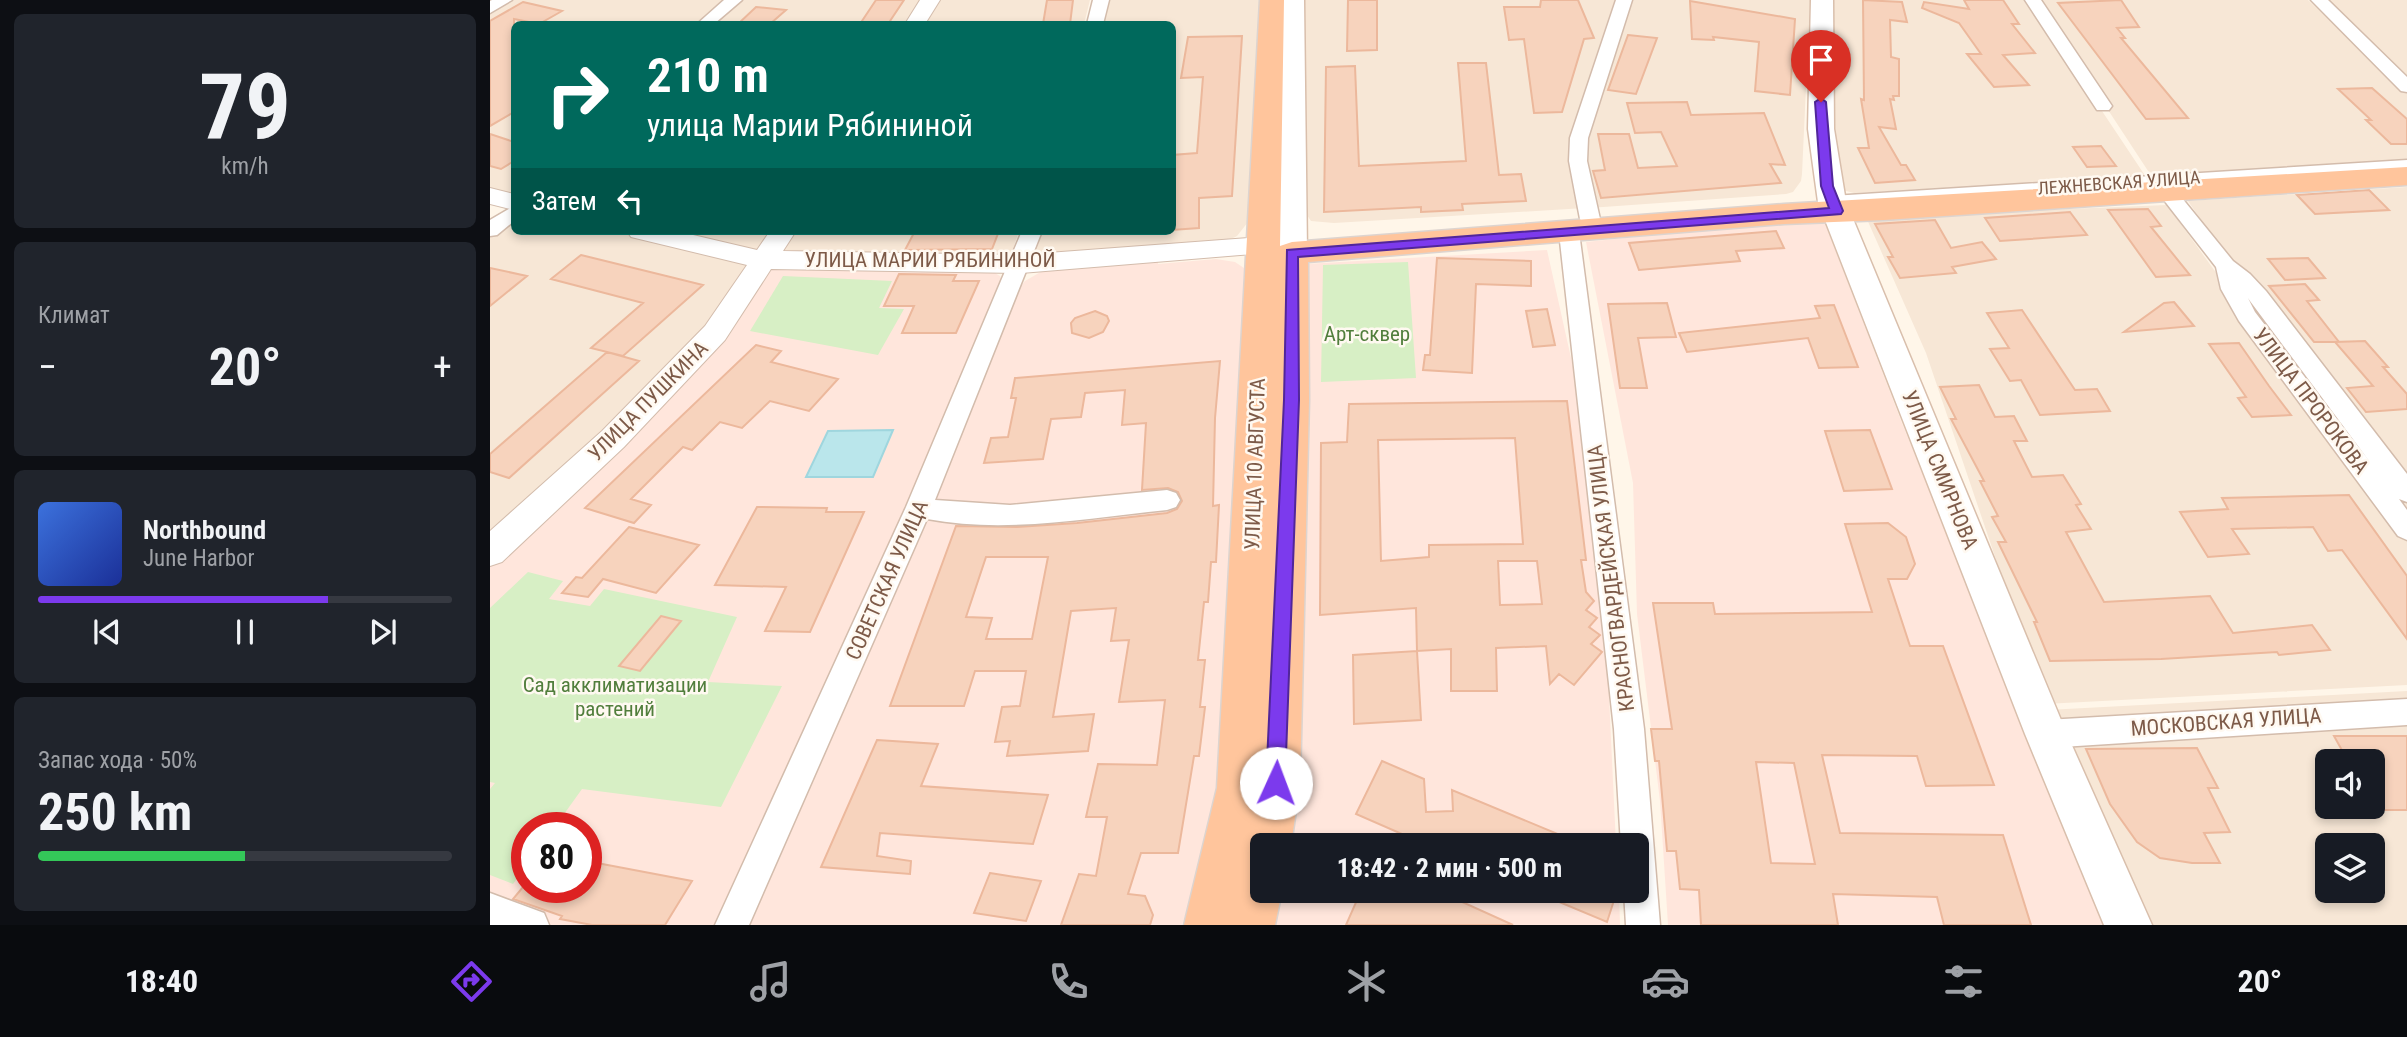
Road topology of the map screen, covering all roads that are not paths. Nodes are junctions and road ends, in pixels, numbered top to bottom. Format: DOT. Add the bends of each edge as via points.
graph roads {
  1 [pos="504,0"];
  2 [pos="734,0"];
  3 [pos="930,0"];
  4 [pos="1101,0"];
  5 [pos="1272,0"];
  6 [pos="1293,0"];
  7 [pos="1624,0"];
  8 [pos="1822,0"];
  9 [pos="2033,0"];
  10 [pos="2319,0"];
  11 [pos="490,8"];
  12 [pos="709,21"];
  13 [pos="917,21"];
  14 [pos="1097,21"];
  15 [pos="1281,57"];
  16 [pos="2407,87"];
  17 [pos="2103,106"];
  18 [pos="2407,166"];
  19 [pos="2407,176"];
  20 [pos="2167,191"];
  21 [pos="490,196"];
  22 [pos="511,201"];
  23 [pos="1834,206"];
  24 [pos="511,214"];
  25 [pos="1579,226"];
  26 [pos="490,230"];
  27 [pos="657,235"];
  28 [pos="780,235"];
  29 [pos="1031,235"];
  30 [pos="1282,248"];
  31 [pos="764,260"];
  32 [pos="1021,264"];
  33 [pos="2226,266"];
  34 [pos="2407,492"];
  35 [pos="1167,500"];
  36 [pos="919,508"];
  37 [pos="2407,529"];
  38 [pos="490,552"];
  39 [pos="2407,712"];
  40 [pos="2046,734"];
  41 [pos="1268,833"];
  42 [pos="1254,903"];
  43 [pos="490,909"];
  44 [pos="532,925"];
  45 [pos="732,925"];
  46 [pos="1210,925"];
  47 [pos="1249,925"];
  48 [pos="1643,925"];
  49 [pos="2128,925"];
  1 -- 11 [label="street"];
  2 -- 12 [label="street"];
  3 -- 13 [label="street"];
  4 -- 14 [label="street"];
  5 -- 15 [label="highway, УЛИЦА 10 АВГУСТА"];
  6 -- 15 [label="main road, УЛИЦА 10 АВГУСТА"];
  7 -- 25 [label="street, КРАСНОГВАРДЕЙСКАЯ УЛИЦА" via="1579,138"];
  8 -- 23 [label="main road, УЛИЦА СМИРНОВА" via="1821,102 1827,186"];
  9 -- 17 [label="street"];
  10 -- 16 [label="street"];
  15 -- 30 [label="highway, УЛИЦА 10 АВГУСТА"];
  18 -- 23 [label="street, ЛЕЖНЕВСКАЯ УЛИЦА"];
  19 -- 20 [label="highway, ЛЕЖНЕВСКАЯ УЛИЦА"];
  20 -- 23 [label="highway, ЛЕЖНЕВСКАЯ УЛИЦА"];
  20 -- 33 [label="street, УЛИЦА ПРОРОКОВА"];
  21 -- 22 [label="street"];
  23 -- 25 [label="highway, УЛИЦА МАРИИ РЯБИНИНОЙ"];
  23 -- 40 [label="main road, УЛИЦА СМИРНОВА"];
  24 -- 26 [label="street"];
  25 -- 30 [label="highway, УЛИЦА МАРИИ РЯБИНИНОЙ"];
  25 -- 48 [label="street, КРАСНОГВАРДЕЙСКАЯ УЛИЦА" via="1629,729"];
  27 -- 31 [label="street, УЛИЦА МАРИИ РЯБИНИНОЙ"];
  28 -- 31 [label="street, УЛИЦА ПУШКИНА"];
  29 -- 32 [label="street, СОВЕТСКАЯ УЛИЦА"];
  30 -- 32 [label="street, УЛИЦА МАРИИ РЯБИНИНОЙ"];
  30 -- 41 [label="highway, УЛИЦА 10 АВГУСТА" via="1291,400 1276,769"];
  30 -- 46 [label="highway, УЛИЦА 10 АВГУСТА" via="1241,788"];
  31 -- 32 [label="street, УЛИЦА МАРИИ РЯБИНИНОЙ"];
  31 -- 38 [label="street, УЛИЦА ПУШКИНА" via="715,333 613,439"];
  32 -- 36 [label="street, СОВЕТСКАЯ УЛИЦА"];
  33 -- 34 [label="street, УЛИЦА ПРОРОКОВА" via="2258,296"];
  33 -- 37 [label="street, УЛИЦА ПРОРОКОВА" via="2247,316"];
  35 -- 36 [label="street" via="1029,513 949,515"];
  36 -- 45 [label="street, СОВЕТСКАЯ УЛИЦА"];
  39 -- 40 [label="street, МОСКОВСКАЯ УЛИЦА"];
  40 -- 49 [label="main road, УЛИЦА СМИРНОВА"];
  42 -- 47 [label="highway"];
  43 -- 44 [label="street"];
}
